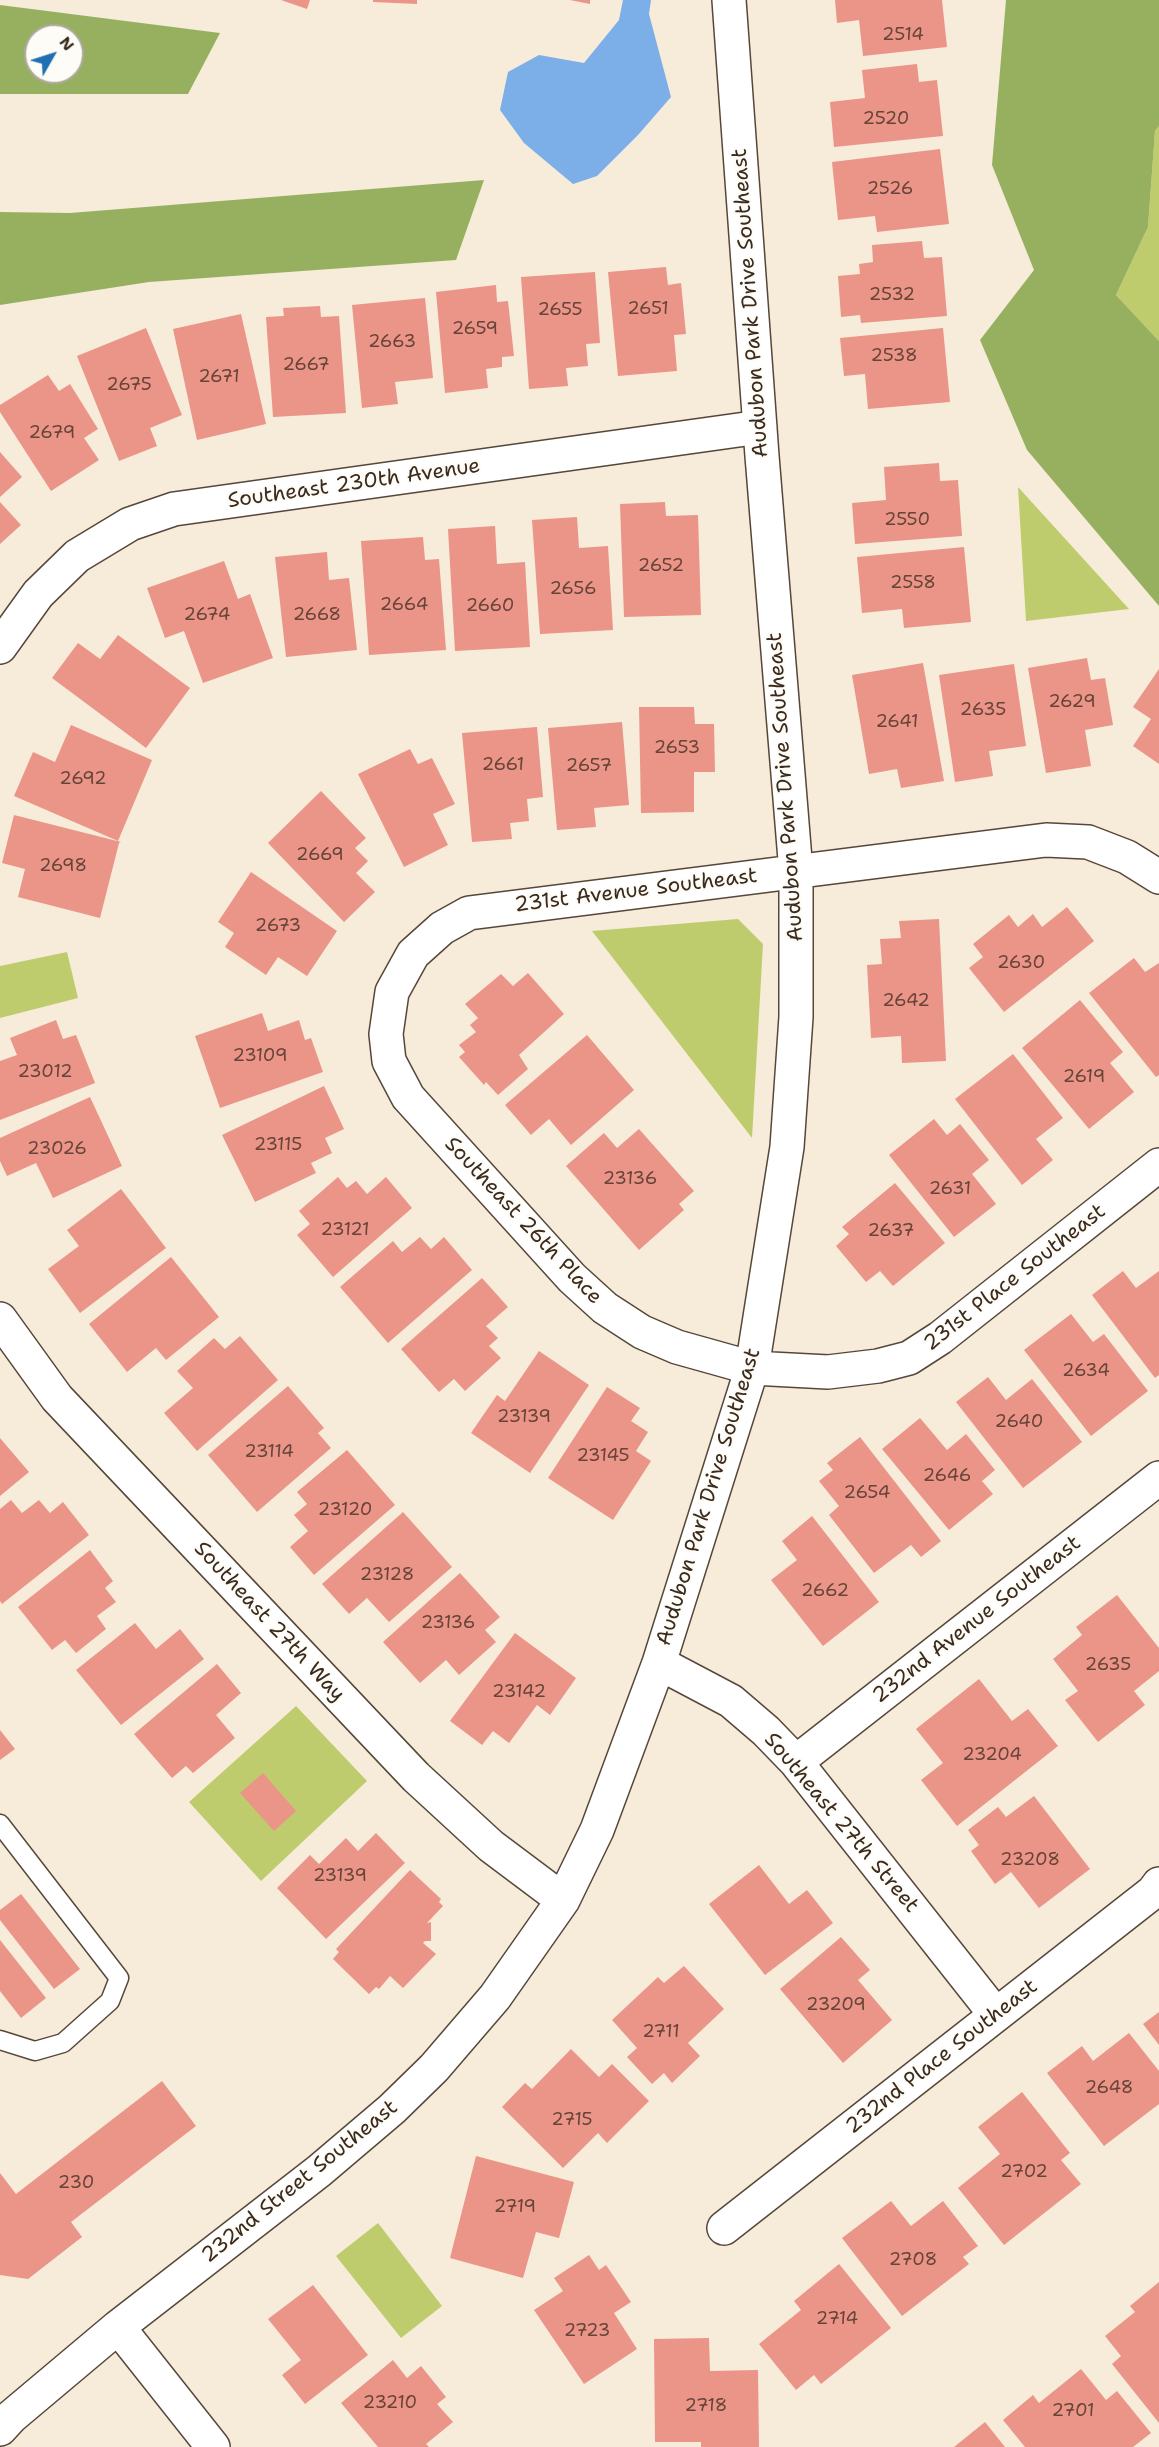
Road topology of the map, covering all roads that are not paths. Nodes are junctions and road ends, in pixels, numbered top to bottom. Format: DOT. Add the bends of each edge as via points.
graph roads {
  1 [pos="729,0"];
  2 [pos="760,427"];
  3 [pos="0,647"];
  4 [pos="795,872"];
  5 [pos="1159,877"];
  6 [pos="392,992"];
  7 [pos="1159,1165"];
  8 [pos="0,1319"];
  9 [pos="752,1368"];
  10 [pos="1159,1478"];
  11 [pos="659,1663"];
  12 [pos="796,1762"];
  13 [pos="1,1828"];
  14 [pos="1159,1884"];
  15 [pos="563,1900"];
  16 [pos="996,2015"];
  17 [pos="0,2040"];
  18 [pos="724,2228"];
  19 [pos="118,2327"];
  20 [pos="0,2429"];
  21 [pos="213,2447"];
  1 -- 2 [label="street, Audubon Park Drive Southeast"];
  2 -- 3 [label="street, Southeast 230th Avenue" via="174,509 130,524 77,556 38,594"];
  2 -- 4 [label="street, Audubon Park Drive Southeast"];
  4 -- 5 [label="street, 231st Avenue Southeast" via="1046,840 1088,842 1127,857"];
  4 -- 6 [label="street, 231st Avenue Southeast" via="469,913 442,928 413,954"];
  4 -- 9 [label="street, Audubon Park Drive Southeast" via="796,1017 787,1147"];
  6 -- 9 [label="street, Southeast 26th Place" via="386,1034 388,1061 408,1097 572,1278 605,1308 642,1332 676,1347"];
  7 -- 9 [label="street, 231st Place Southeast" via="940,1338 909,1358 828,1372"];
  8 -- 15 [label="street, Southeast 27th Way" via="57,1398 416,1777 491,1846"];
  9 -- 11 [label="street, Audubon Park Drive Southeast"];
  10 -- 12 [label="street, 232nd Avenue Southeast"];
  11 -- 12 [label="street, Southeast 27th Street" via="731,1701"];
  11 -- 15 [label="street, Audubon Park Drive Southeast" via="597,1830"];
  12 -- 16 [label="street, Southeast 27th Street"];
  13 -- 17 [label="lane" via="119,1978 110,2001 63,2043 35,2050"];
  14 -- 16 [label="street, 232nd Place Southeast"];
  15 -- 19 [label="street, 232nd Street Southeast" via="495,1997 434,2068 392,2109 319,2171"];
  16 -- 18 [label="street, 232nd Place Southeast"];
  19 -- 20 [label="street, 232nd Street Southeast"];
  19 -- 21 [label="street"];
}
